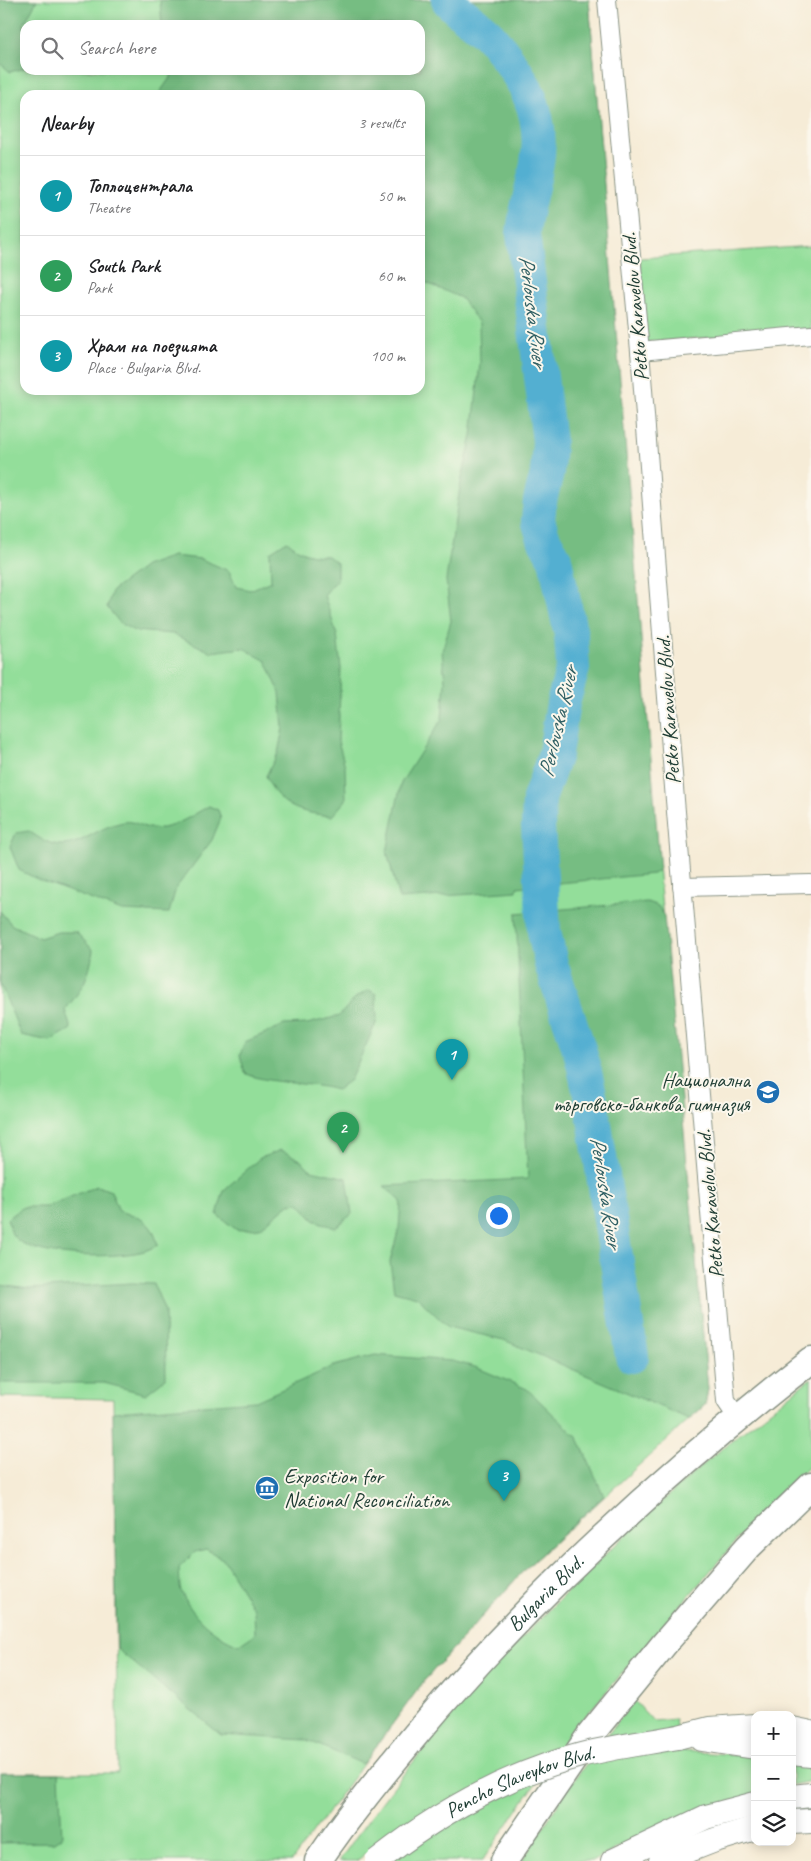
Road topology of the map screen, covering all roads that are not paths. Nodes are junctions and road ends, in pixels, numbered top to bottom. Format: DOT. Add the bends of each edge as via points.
graph roads {
  1 [pos="607,0"];
  2 [pos="811,335"];
  3 [pos="640,351"];
  4 [pos="811,884"];
  5 [pos="682,887"];
  6 [pos="811,1360"];
  7 [pos="737,1417"];
  8 [pos="811,1486"];
  9 [pos="751,1726"];
  10 [pos="796,1730"];
  11 [pos="811,1733"];
  12 [pos="678,1737"];
  13 [pos="751,1746"];
  14 [pos="796,1753"];
  15 [pos="811,1755"];
  16 [pos="811,1795"];
  17 [pos="796,1797"];
  18 [pos="751,1805"];
  19 [pos="811,1820"];
  20 [pos="796,1822"];
  21 [pos="751,1829"];
  22 [pos="318,1861"];
  23 [pos="377,1861"];
  24 [pos="504,1861"];
  25 [pos="613,1861"];
  26 [pos="661,1861"];
  1 -- 3 [label="street, Petko Karavelov Blvd."];
  2 -- 3 [label="street"];
  3 -- 5 [label="street, Petko Karavelov Blvd."];
  4 -- 5 [label="street"];
  5 -- 7 [label="street, Petko Karavelov Blvd." via="726,1401"];
  6 -- 7 [label="main road, Bulgaria Blvd."];
  7 -- 22 [label="main road, Bulgaria Blvd." via="588,1548 513,1624 393,1762"];
  8 -- 24 [label="main road" via="748,1547 665,1643 590,1735"];
  9 -- 12 [label="main road, Pencho Slaveykov Blvd." via="709,1729"];
  10 -- 11 [label="main road"];
  12 -- 13 [label="main road, Pencho Slaveykov Blvd."];
  12 -- 23 [label="main road, Pencho Slaveykov Blvd., bridge" via="581,1755 534,1770 472,1797 437,1817"];
  14 -- 15 [label="main road"];
  16 -- 17 [label="main road"];
  18 -- 25 [label="main road" via="706,1817"];
  19 -- 20 [label="main road"];
  21 -- 26 [label="main road"];
}
